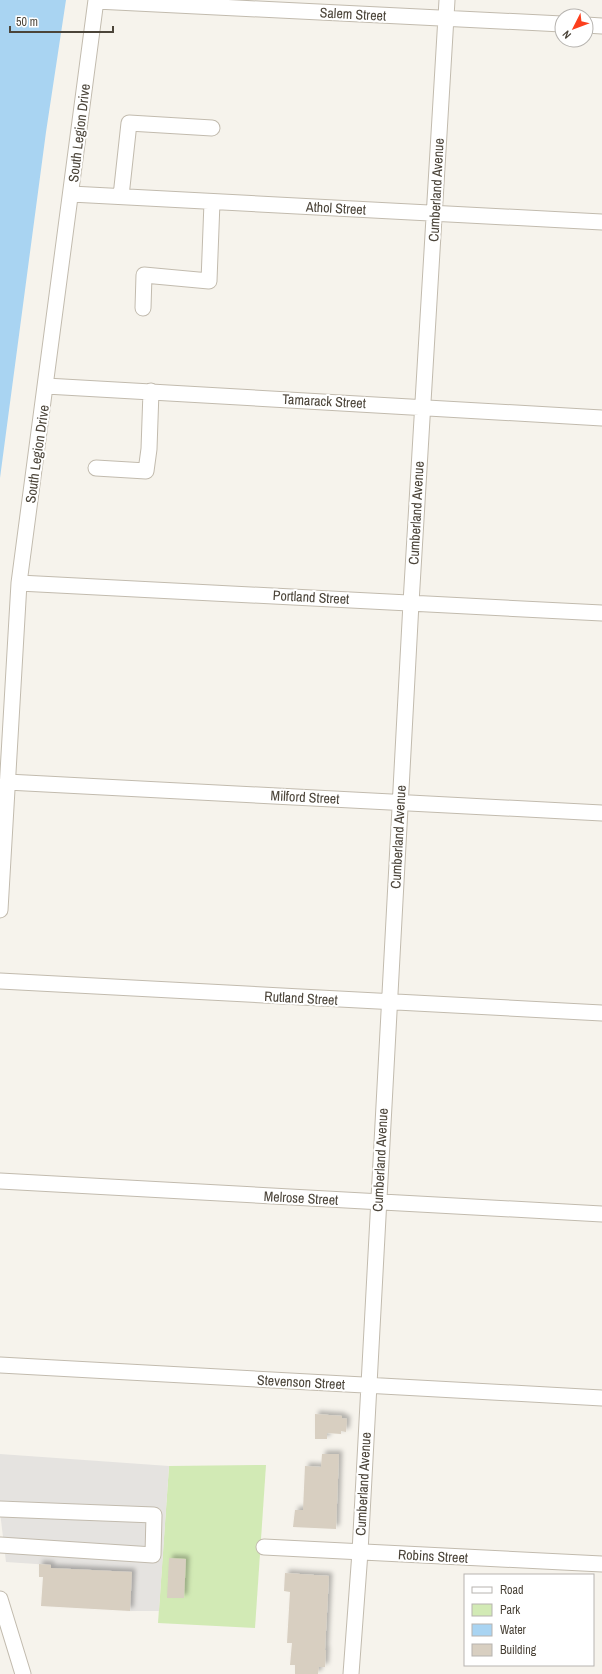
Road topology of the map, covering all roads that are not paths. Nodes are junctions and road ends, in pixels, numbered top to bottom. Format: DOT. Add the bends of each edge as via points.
graph roads {
  1 [pos="96,0"];
  2 [pos="448,0"];
  3 [pos="446,18"];
  4 [pos="554,24"];
  5 [pos="212,128"];
  6 [pos="71,194"];
  7 [pos="121,196"];
  8 [pos="212,202"];
  9 [pos="435,213"];
  10 [pos="602,222"];
  11 [pos="143,308"];
  12 [pos="46,386"];
  13 [pos="152,391"];
  14 [pos="422,407"];
  15 [pos="602,418"];
  16 [pos="96,468"];
  17 [pos="19,583"];
  18 [pos="411,603"];
  19 [pos="602,613"];
  20 [pos="7,782"];
  21 [pos="400,802"];
  22 [pos="602,813"];
  23 [pos="0,910"];
  24 [pos="0,981"];
  25 [pos="389,1002"];
  26 [pos="602,1013"];
  27 [pos="0,1181"];
  28 [pos="378,1202"];
  29 [pos="602,1214"];
  30 [pos="0,1365"];
  31 [pos="368,1386"];
  32 [pos="602,1398"];
  33 [pos="0,1509"];
  34 [pos="0,1545"];
  35 [pos="264,1547"];
  36 [pos="360,1552"];
  37 [pos="602,1564"];
  38 [pos="0,1599"];
  39 [pos="23,1674"];
  40 [pos="351,1674"];
  1 -- 3 [label="street, Salem Street"];
  1 -- 6 [label="street, South Legion Drive"];
  2 -- 3 [label="street, Cumberland Avenue"];
  3 -- 4 [label="street, Salem Street"];
  3 -- 9 [label="street, Cumberland Avenue"];
  5 -- 7 [label="street" via="129,123"];
  6 -- 7 [label="street, Athol Street"];
  6 -- 12 [label="street, South Legion Drive"];
  7 -- 8 [label="street, Athol Street"];
  8 -- 9 [label="street, Athol Street"];
  8 -- 11 [label="street" via="209,281 144,275"];
  9 -- 10 [label="street, Athol Street"];
  9 -- 14 [label="street, Cumberland Avenue"];
  12 -- 13 [label="street, Tamarack Street"];
  12 -- 17 [label="street, South Legion Drive"];
  13 -- 14 [label="street, Tamarack Street"];
  13 -- 16 [label="street" via="146,471"];
  14 -- 15 [label="street, Tamarack Street"];
  14 -- 18 [label="street, Cumberland Avenue"];
  17 -- 18 [label="street, Portland Street"];
  17 -- 20 [label="street, South Legion Drive"];
  18 -- 19 [label="street, Portland Street"];
  18 -- 21 [label="street, Cumberland Avenue"];
  20 -- 21 [label="street, Milford Street"];
  20 -- 23 [label="street, South Legion Drive"];
  21 -- 22 [label="street, Milford Street"];
  21 -- 25 [label="street, Cumberland Avenue"];
  24 -- 25 [label="street, Rutland Street"];
  25 -- 26 [label="street, Rutland Street"];
  25 -- 28 [label="street, Cumberland Avenue"];
  27 -- 28 [label="street, Melrose Street"];
  28 -- 29 [label="street, Melrose Street"];
  28 -- 31 [label="street, Cumberland Avenue"];
  30 -- 31 [label="street, Stevenson Street"];
  31 -- 32 [label="street, Stevenson Street"];
  31 -- 36 [label="street, Cumberland Avenue"];
  33 -- 34 [label="street" via="154,1515 153,1555"];
  35 -- 36 [label="street, Robins Street"];
  36 -- 37 [label="street, Robins Street"];
  36 -- 40 [label="street, Cumberland Avenue"];
  38 -- 39 [label="street"];
}
